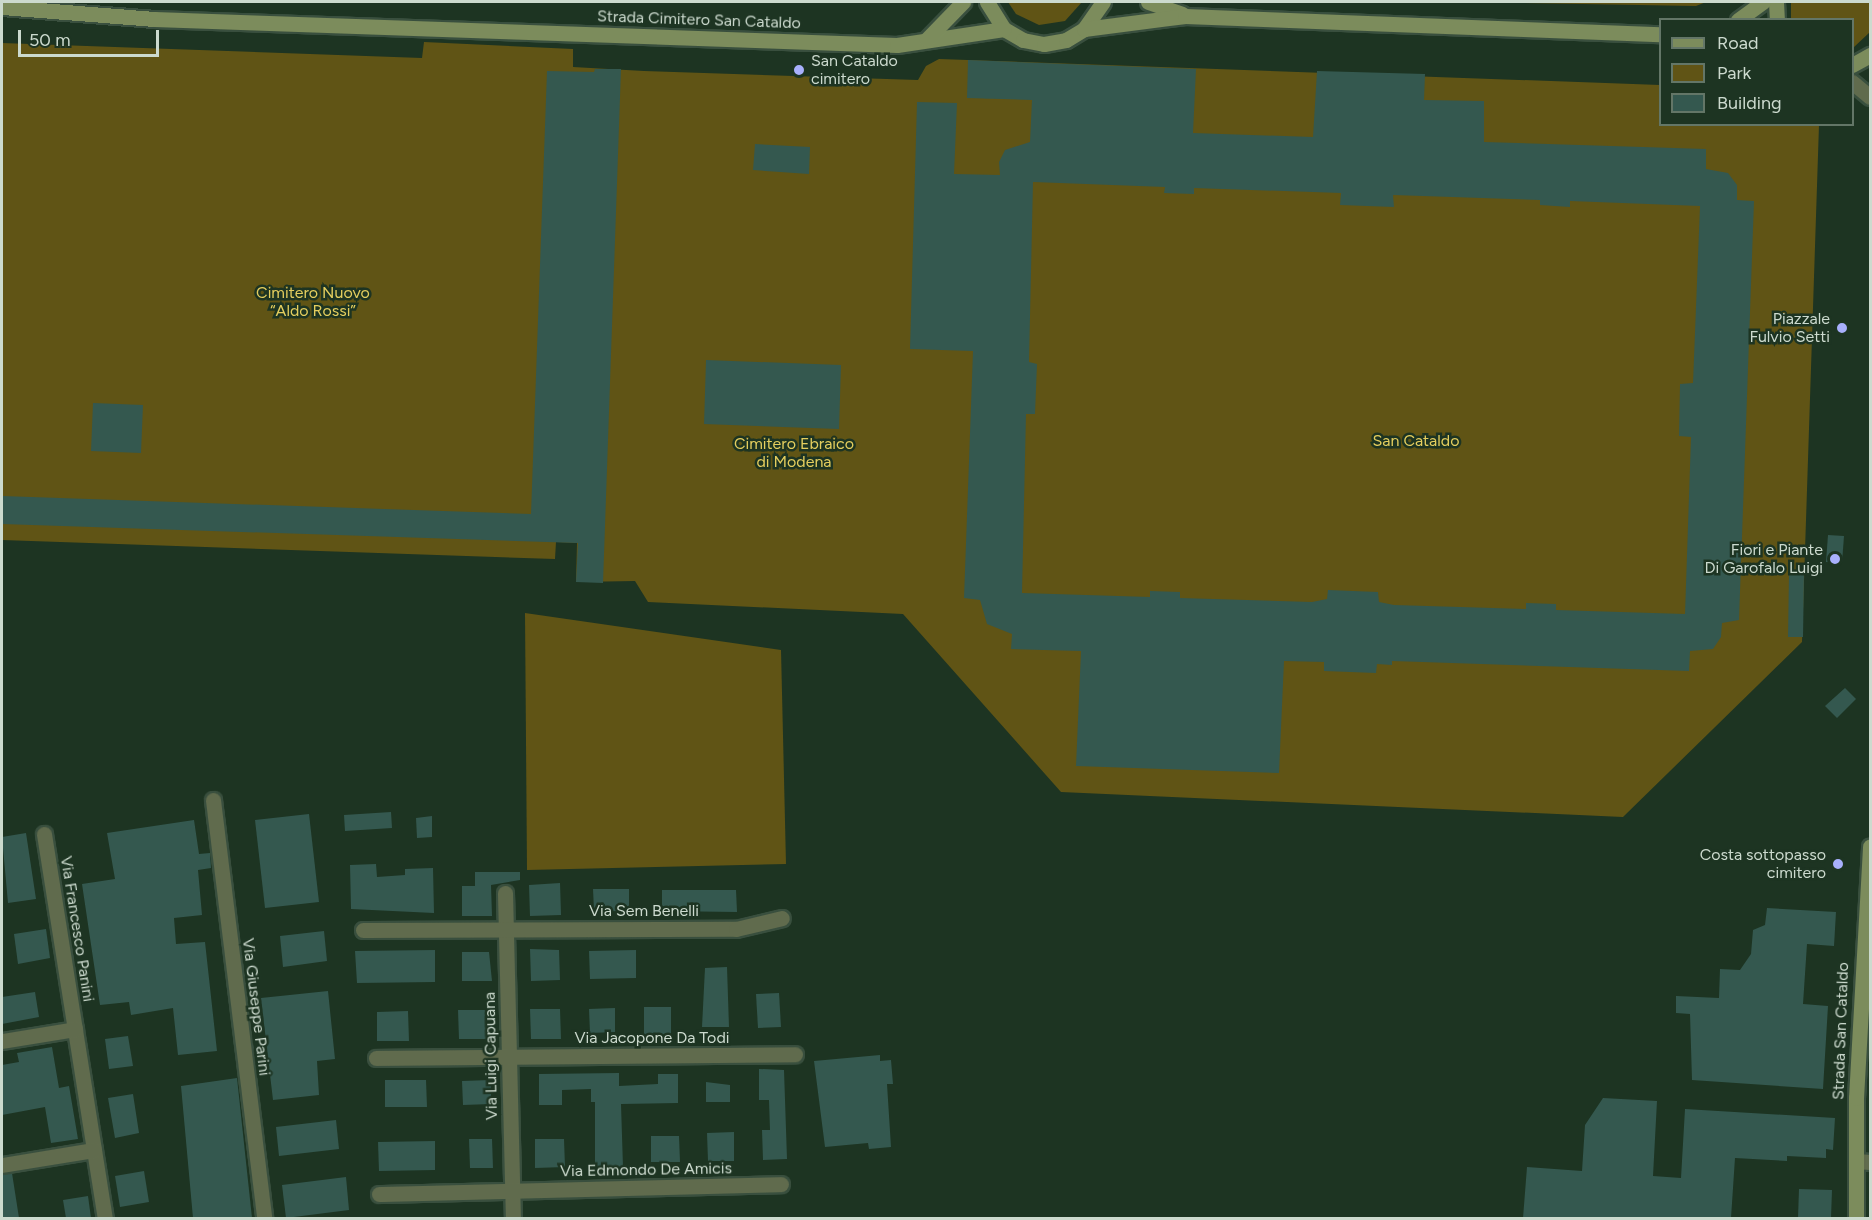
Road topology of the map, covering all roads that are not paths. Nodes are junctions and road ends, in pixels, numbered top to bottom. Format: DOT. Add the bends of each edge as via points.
graph roads {
  1 [pos="963,2"];
  2 [pos="987,2"];
  3 [pos="1103,2"];
  4 [pos="1148,2"];
  5 [pos="1763,2"];
  6 [pos="1776,2"];
  7 [pos="2,7"];
  8 [pos="1185,16"];
  9 [pos="1741,18"];
  10 [pos="1777,18"];
  11 [pos="1004,29"];
  12 [pos="1084,29"];
  13 [pos="1659,34"];
  14 [pos="927,39"];
  15 [pos="1870,55"];
  16 [pos="1854,64"];
  17 [pos="1854,84"];
  18 [pos="1870,97"];
  19 [pos="213,800"];
  20 [pos="44,834"];
  21 [pos="1870,846"];
  22 [pos="504,893"];
  23 [pos="782,918"];
  24 [pos="505,928"];
  25 [pos="363,930"];
  26 [pos="75,1029"];
  27 [pos="2,1041"];
  28 [pos="795,1054"];
  29 [pos="509,1057"];
  30 [pos="376,1058"];
  31 [pos="94,1150"];
  32 [pos="1863,1161"];
  33 [pos="2,1165"];
  34 [pos="781,1184"];
  35 [pos="512,1191"];
  36 [pos="379,1194"];
  37 [pos="105,1218"];
  38 [pos="264,1218"];
  39 [pos="513,1218"];
  40 [pos="1856,1218"];
  1 -- 14 [label="street"];
  2 -- 11 [label="street"];
  3 -- 12 [label="street"];
  4 -- 8 [label="street"];
  5 -- 9 [label="street"];
  6 -- 10 [label="street"];
  7 -- 14 [label="street, Strada Cimitero San Cataldo" via="154,19 897,45"];
  8 -- 12 [label="street"];
  8 -- 13 [label="street"];
  11 -- 12 [label="street" via="1023,40 1044,44 1066,40"];
  11 -- 14 [label="street, Strada Cimitero San Cataldo"];
  15 -- 16 [label="street"];
  17 -- 18 [label="street"];
  19 -- 38 [label="street, Via Giuseppe Parini"];
  20 -- 26 [label="street, Via Francesco Panini"];
  21 -- 32 [label="street, Strada San Cataldo" via="1865,892"];
  22 -- 24 [label="street, Via Luigi Capuana"];
  23 -- 24 [label="street, Via Sem Benelli" via="736,929"];
  24 -- 25 [label="street, Via Sem Benelli"];
  24 -- 29 [label="street, Via Luigi Capuana"];
  26 -- 27 [label="street"];
  26 -- 31 [label="street, Via Francesco Panini"];
  28 -- 29 [label="street, Via Jacopone Da Todi"];
  29 -- 30 [label="street, Via Jacopone Da Todi"];
  29 -- 35 [label="street, Via Luigi Capuana"];
  31 -- 33 [label="street"];
  31 -- 37 [label="street, Via Francesco Panini"];
  32 -- 40 [label="street, Strada San Cataldo"];
  34 -- 35 [label="street, Via Edmondo De Amicis"];
  35 -- 36 [label="street, Via Edmondo De Amicis"];
  35 -- 39 [label="street, Via Luigi Capuana"];
}
